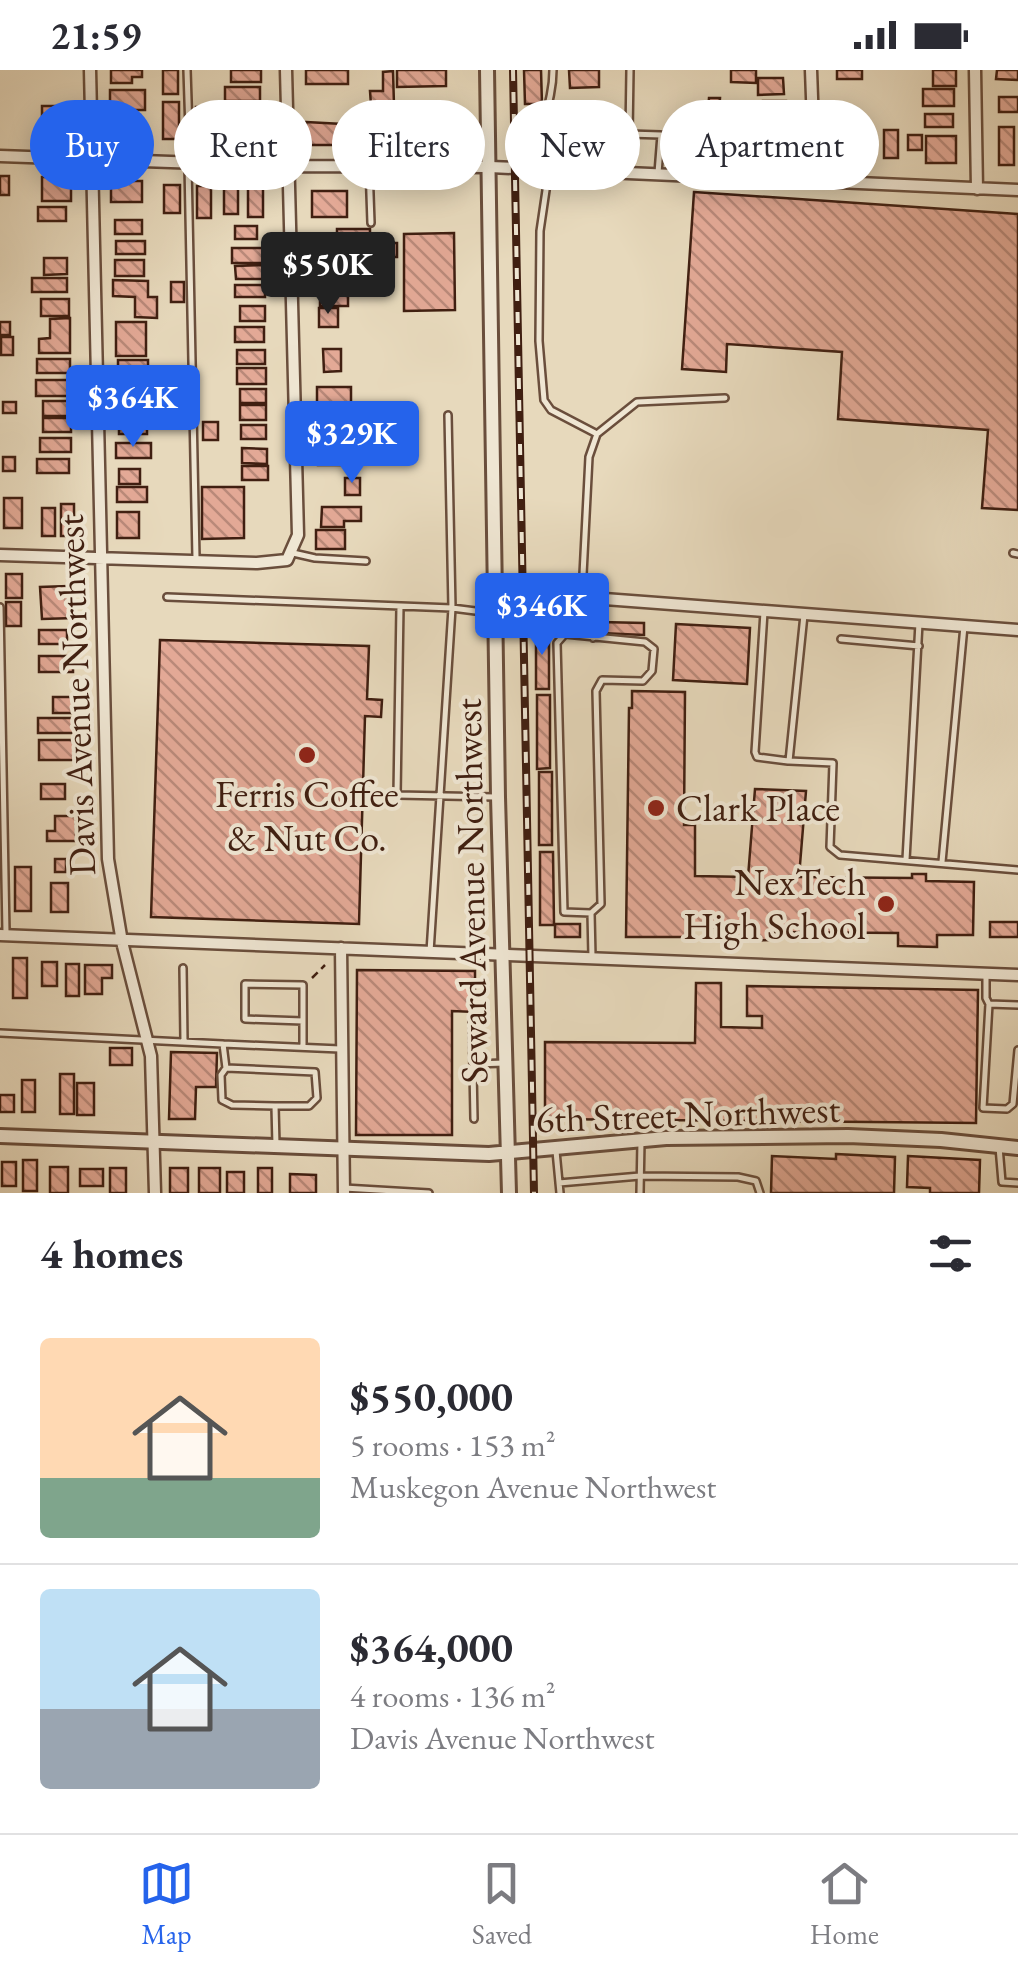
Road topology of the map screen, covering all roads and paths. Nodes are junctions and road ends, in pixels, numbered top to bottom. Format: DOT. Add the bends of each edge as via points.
graph roads {
  1 [pos="90,70"];
  2 [pos="187,70"];
  3 [pos="286,70"];
  4 [pos="487,70"];
  5 [pos="552,70"];
  6 [pos="630,70"];
  7 [pos="811,70"];
  8 [pos="975,70"];
  9 [pos="91,100"];
  10 [pos="188,100"];
  11 [pos="287,100"];
  12 [pos="550,100"];
  13 [pos="630,100"];
  14 [pos="812,100"];
  15 [pos="640,134"];
  16 [pos="0,156"];
  17 [pos="30,157"];
  18 [pos="485,167"];
  19 [pos="490,167"];
  20 [pos="505,168"];
  21 [pos="640,173"];
  22 [pos="658,174"];
  23 [pos="879,184"];
  24 [pos="977,189"];
  25 [pos="93,190"];
  26 [pos="190,190"];
  27 [pos="289,190"];
  28 [pos="369,190"];
  29 [pos="547,190"];
  30 [pos="1018,190"];
  31 [pos="370,223"];
  32 [pos="725,398"];
  33 [pos="448,415"];
  34 [pos="597,434"];
  35 [pos="293,553"];
  36 [pos="0,554"];
  37 [pos="100,559"];
  38 [pos="366,561"];
  39 [pos="196,562"];
  40 [pos="538,594"];
  41 [pos="167,597"];
  42 [pos="582,598"];
  43 [pos="596,598"];
  44 [pos="400,606"];
  45 [pos="0,608"];
  46 [pos="452,608"];
  47 [pos="764,612"];
  48 [pos="494,614"];
  49 [pos="804,615"];
  50 [pos="920,623"];
  51 [pos="964,626"];
  52 [pos="1018,630"];
  53 [pos="593,638"];
  54 [pos="841,639"];
  55 [pos="919,646"];
  56 [pos="789,762"];
  57 [pos="440,795"];
  58 [pos="498,797"];
  59 [pos="906,860"];
  60 [pos="942,864"];
  61 [pos="1018,870"];
  62 [pos="590,914"];
  63 [pos="3,935"];
  64 [pos="122,942"];
  65 [pos="341,948"];
  66 [pos="430,952"];
  67 [pos="501,954"];
  68 [pos="592,957"];
  69 [pos="325,964"];
  70 [pos="183,968"];
  71 [pos="986,974"];
  72 [pos="1018,975"];
  73 [pos="303,985"];
  74 [pos="989,1004"];
  75 [pos="1018,1006"];
  76 [pos="472,1019"];
  77 [pos="303,1022"];
  78 [pos="0,1034"];
  79 [pos="148,1039"];
  80 [pos="184,1041"];
  81 [pos="223,1044"];
  82 [pos="303,1047"];
  83 [pos="342,1049"];
  84 [pos="1018,1050"];
  85 [pos="505,1063"];
  86 [pos="474,1064"];
  87 [pos="226,1068"];
  88 [pos="275,1106"];
  89 [pos="474,1119"];
  90 [pos="0,1136"];
  91 [pos="641,1140"];
  92 [pos="154,1142"];
  93 [pos="999,1146"];
  94 [pos="276,1148"];
  95 [pos="555,1148"];
  96 [pos="1018,1148"];
  97 [pos="343,1151"];
  98 [pos="508,1152"];
  99 [pos="640,1176"];
  100 [pos="559,1182"];
  101 [pos="1018,1184"];
  102 [pos="344,1190"];
  103 [pos="155,1193"];
  104 [pos="430,1193"];
  105 [pos="509,1193"];
  106 [pos="560,1193"];
  107 [pos="640,1193"];
  108 [pos="760,1193"];
  1 -- 9 [label="street, Davis Avenue Northwest"];
  2 -- 10 [label="lane"];
  3 -- 11 [label="street"];
  4 -- 19 [label="street, Seward Avenue Northwest"];
  5 -- 12 [label="lane"];
  6 -- 13 [label="lane"];
  7 -- 14 [label="street"];
  8 -- 24 [label="street"];
  15 -- 22 [label="lane" via="661,135"];
  16 -- 17 [label="street"];
  18 -- 19 [label="street"];
  19 -- 20 [label="street"];
  19 -- 48 [label="street, Seward Avenue Northwest"];
  21 -- 22 [label="street"];
  23 -- 24 [label="street"];
  24 -- 30 [label="street"];
  25 -- 37 [label="street, Davis Avenue Northwest"];
  26 -- 39 [label="lane"];
  27 -- 35 [label="street" via="298,535"];
  28 -- 31 [label="lane"];
  29 -- 34 [label="lane" via="540,230 544,400"];
  32 -- 34 [label="lane" via="637,402"];
  33 -- 46 [label="lane"];
  34 -- 42 [label="lane" via="589,457"];
  35 -- 38 [label="lane"];
  35 -- 39 [label="street" via="272,563"];
  36 -- 37 [label="street"];
  37 -- 39 [label="street"];
  37 -- 64 [label="street, Davis Avenue Northwest" via="108,859"];
  40 -- 42 [label="street"];
  41 -- 44 [label="lane"];
  42 -- 43 [label="street"];
  43 -- 47 [label="street"];
  43 -- 53 [label="lane"];
  44 -- 46 [label="lane"];
  44 -- 57 [label="lane" via="397,794"];
  45 -- 63 [label="lane"];
  46 -- 48 [label="lane"];
  46 -- 57 [label="lane"];
  47 -- 49 [label="street"];
  47 -- 56 [label="lane" via="755,752"];
  48 -- 58 [label="street, Seward Avenue Northwest"];
  49 -- 50 [label="street"];
  49 -- 56 [label="lane"];
  50 -- 51 [label="street"];
  50 -- 55 [label="lane"];
  51 -- 52 [label="street"];
  51 -- 60 [label="lane"];
  53 -- 62 [label="lane" via="566,634 557,643 564,912"];
  53 -- 62 [label="lane" via="654,648 652,672 642,681 602,680 596,690 601,904"];
  54 -- 55 [label="lane"];
  55 -- 59 [label="lane"];
  56 -- 59 [label="lane" via="832,763 830,848 840,855"];
  57 -- 58 [label="lane"];
  57 -- 66 [label="lane"];
  58 -- 67 [label="street, Seward Avenue Northwest"];
  59 -- 60 [label="lane"];
  60 -- 61 [label="lane"];
  62 -- 68 [label="lane"];
  63 -- 64 [label="street"];
  64 -- 65 [label="street"];
  64 -- 79 [label="street, Davis Avenue Northwest"];
  65 -- 66 [label="street"];
  65 -- 83 [label="street"];
  66 -- 67 [label="street"];
  67 -- 68 [label="street"];
  67 -- 85 [label="street, Seward Avenue Northwest"];
  68 -- 71 [label="street"];
  69 -- 73 [label="path"];
  70 -- 80 [label="lane"];
  71 -- 72 [label="street"];
  71 -- 74 [label="lane"];
  73 -- 77 [label="lane"];
  73 -- 77 [label="lane" via="245,984 245,1018"];
  74 -- 75 [label="lane"];
  74 -- 84 [label="lane" via="983,1108 1006,1110 1013,1104"];
  76 -- 86 [label="lane"];
  77 -- 82 [label="lane"];
  78 -- 79 [label="lane"];
  79 -- 80 [label="lane"];
  79 -- 92 [label="street, Davis Avenue Northwest"];
  80 -- 81 [label="lane"];
  81 -- 82 [label="lane"];
  81 -- 87 [label="lane"];
  82 -- 83 [label="lane"];
  83 -- 97 [label="street"];
  85 -- 86 [label="lane"];
  85 -- 98 [label="street, Seward Avenue Northwest"];
  86 -- 89 [label="lane"];
  87 -- 88 [label="lane" via="222,1100"];
  87 -- 88 [label="lane" via="315,1072 316,1098 309,1106"];
  88 -- 94 [label="lane"];
  90 -- 92 [label="street, 6th Street Northwest"];
  91 -- 93 [label="street, 6th Street Northwest" via="848,1136"];
  91 -- 95 [label="street, 6th Street Northwest"];
  91 -- 99 [label="lane"];
  92 -- 94 [label="street, 6th Street Northwest"];
  92 -- 103 [label="street, Davis Avenue Northwest"];
  93 -- 96 [label="street, 6th Street Northwest"];
  93 -- 101 [label="lane" via="1002,1182"];
  94 -- 97 [label="street, 6th Street Northwest"];
  95 -- 98 [label="street, 6th Street Northwest"];
  95 -- 100 [label="lane"];
  97 -- 98 [label="street, 6th Street Northwest"];
  97 -- 102 [label="street"];
  98 -- 105 [label="street, Seward Avenue Northwest"];
  99 -- 100 [label="lane"];
  99 -- 107 [label="lane"];
  99 -- 108 [label="lane" via="753,1179"];
  100 -- 106 [label="lane"];
  102 -- 104 [label="lane"];
}
